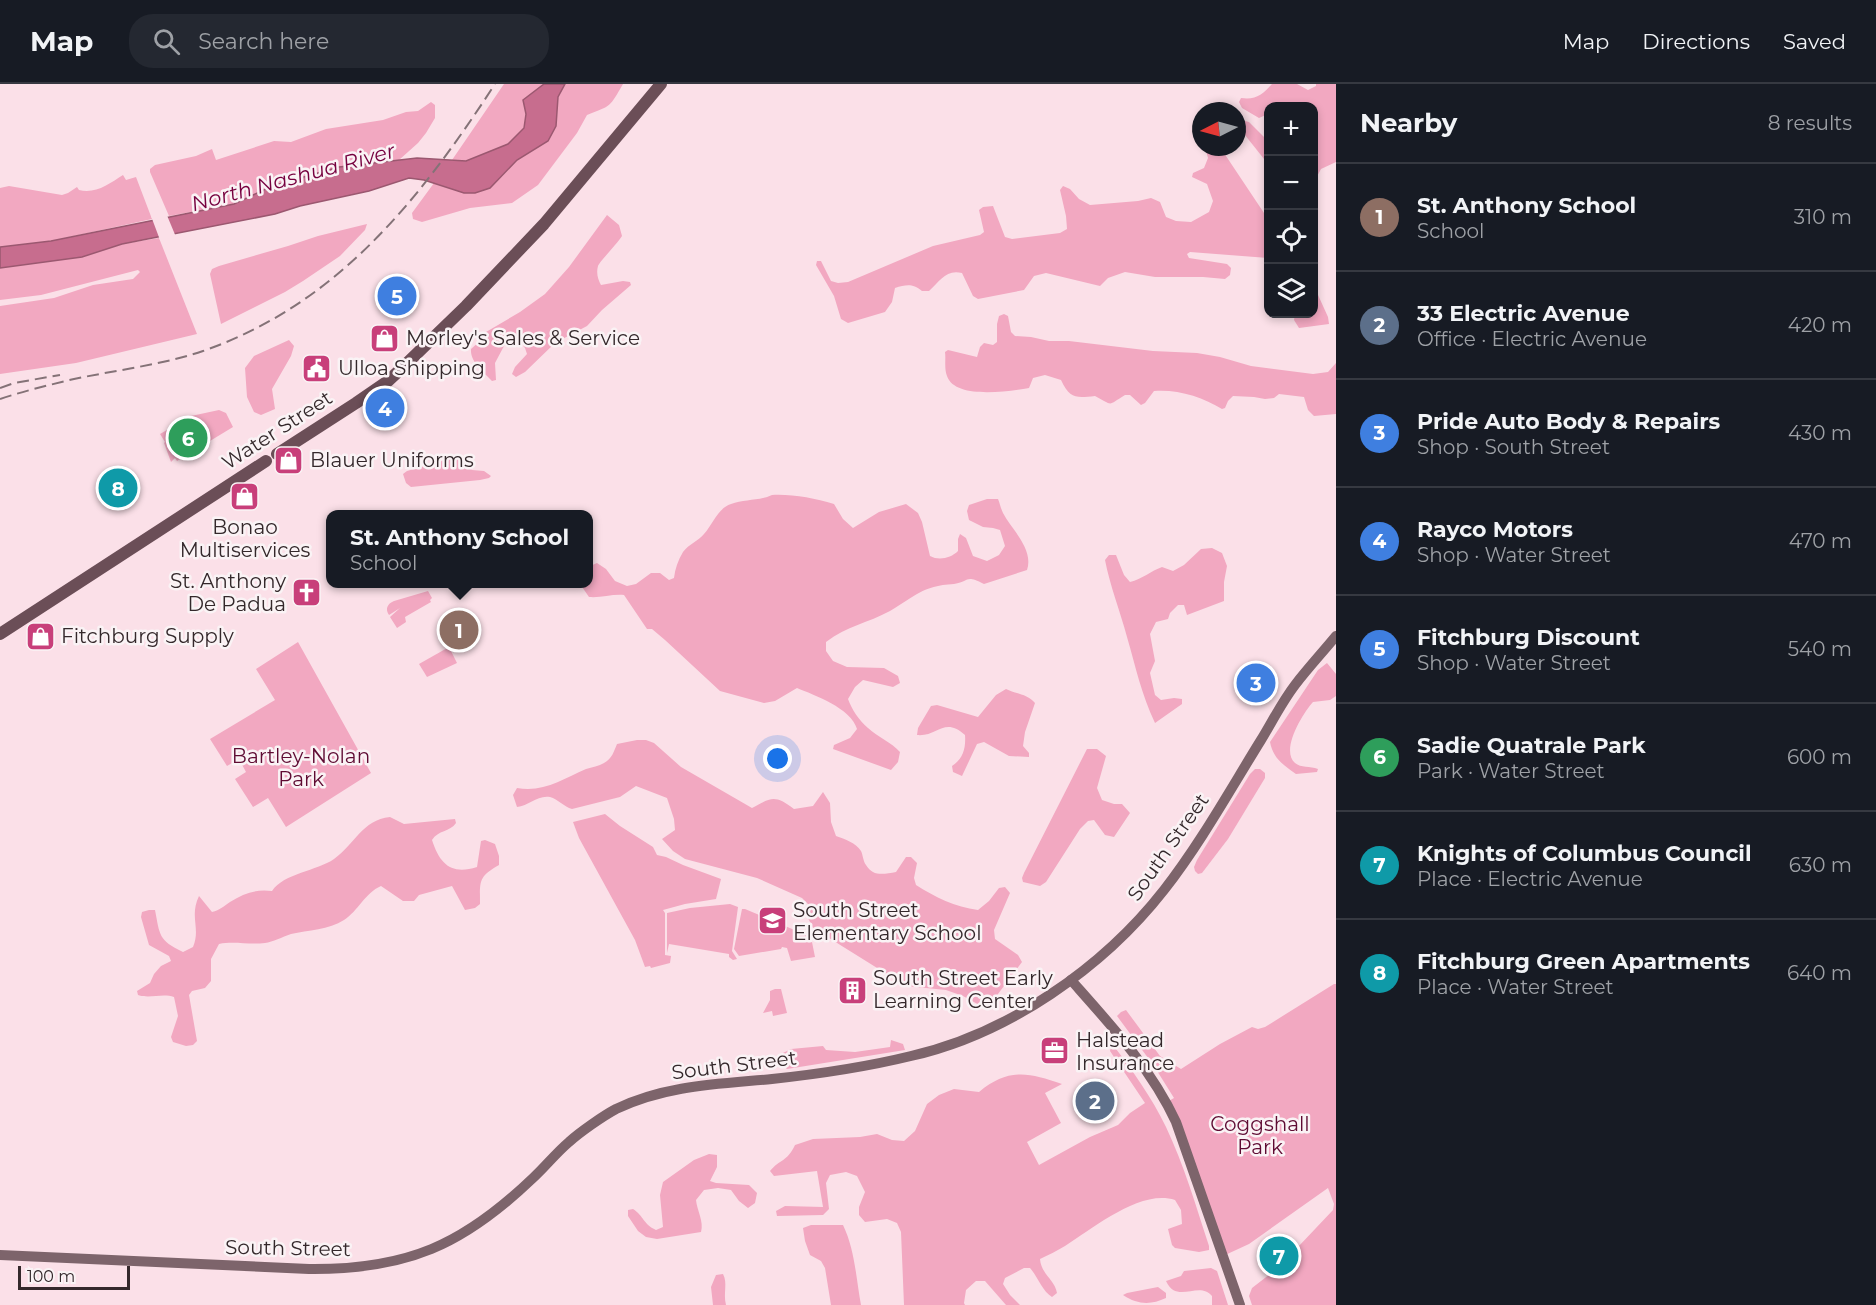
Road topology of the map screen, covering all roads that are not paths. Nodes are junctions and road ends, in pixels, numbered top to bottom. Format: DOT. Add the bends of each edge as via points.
graph roads {
  1 [pos="661,84"];
  2 [pos="277,454"];
  3 [pos="266,461"];
  4 [pos="0,634"];
  5 [pos="1336,636"];
  6 [pos="1071,980"];
  7 [pos="0,1255"];
  8 [pos="1240,1305"];
  1 -- 2 [label="highway, Water Street" via="544,224 409,362 388,381"];
  2 -- 3 [label="main road, Water Street"];
  3 -- 4 [label="highway, Water Street"];
  5 -- 6 [label="main road, South Street" via="1294,686 1164,890 1115,943"];
  6 -- 7 [label="main road, South Street" via="999,1023 927,1052 824,1072 683,1088 634,1101 570,1140 516,1194 465,1233 402,1260 317,1269"];
  6 -- 8 [label="main road" via="1141,1062 1167,1102"];
}
